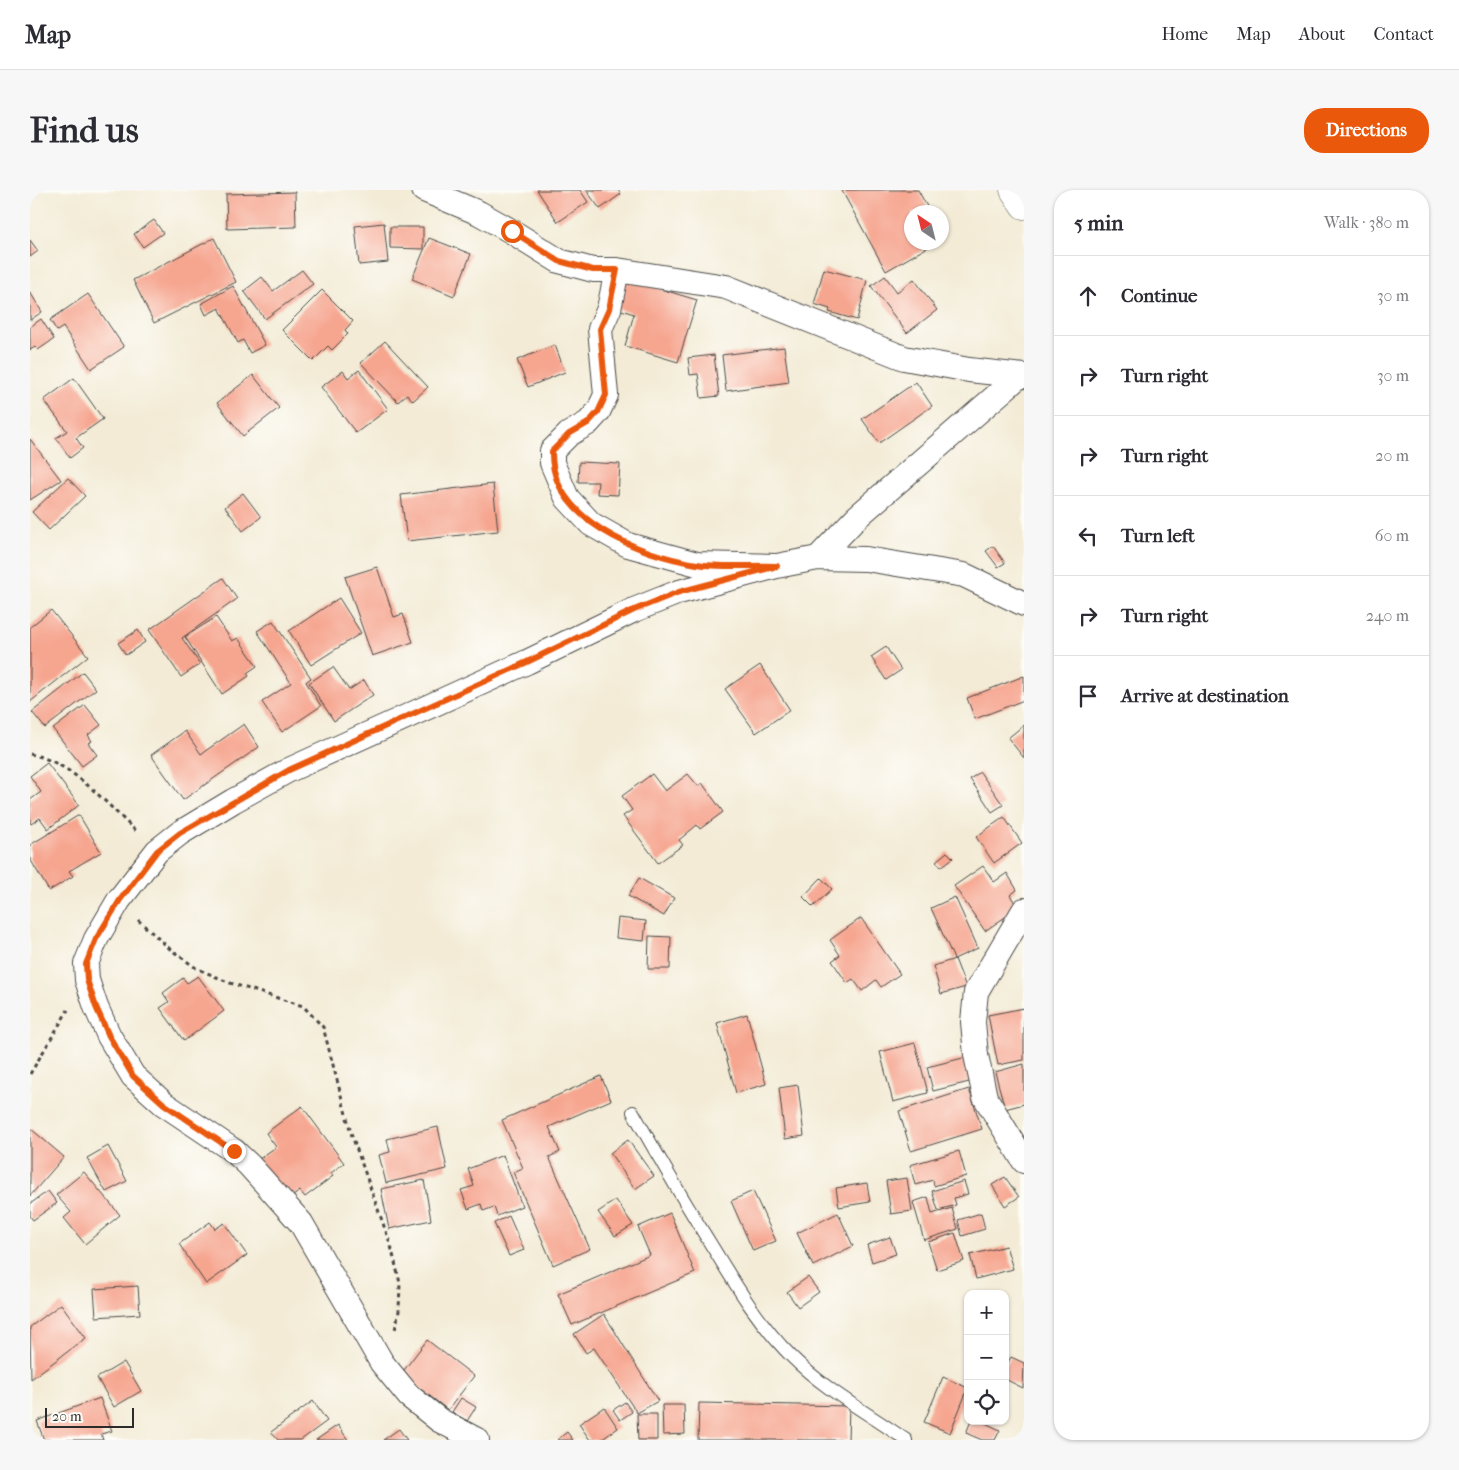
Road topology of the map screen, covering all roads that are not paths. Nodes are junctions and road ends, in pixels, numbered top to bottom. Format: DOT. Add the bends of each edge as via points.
graph roads {
  1 [pos="424,190"];
  2 [pos="1014,190"];
  3 [pos="1024,205"];
  4 [pos="617,270"];
  5 [pos="1021,377"];
  6 [pos="818,558"];
  7 [pos="777,566"];
  8 [pos="1024,604"];
  9 [pos="1024,910"];
  10 [pos="633,1112"];
  11 [pos="1024,1161"];
  12 [pos="477,1440"];
  13 [pos="906,1440"];
  1 -- 4 [label="street" via="487,218 559,261 593,270"];
  2 -- 3 [label="street"];
  4 -- 5 [label="street" via="726,287 904,358"];
  4 -- 7 [label="street" via="609,309 600,329 606,395 588,423 569,434 552,451 552,463 567,498 591,524 628,545 697,564"];
  5 -- 6 [label="street" via="857,517"];
  6 -- 7 [label="street"];
  6 -- 8 [label="street" via="866,559 964,575"];
  7 -- 12 [label="street" via="679,592 634,610 289,770 180,833 157,851 120,900 96,939 86,964 87,980 106,1028 133,1076 164,1104 234,1151 301,1223 382,1363 409,1396 439,1420"];
  9 -- 11 [label="street" via="976,992 973,1022 985,1097"];
  10 -- 13 [label="lane" via="747,1304 770,1334 824,1384"];
}
